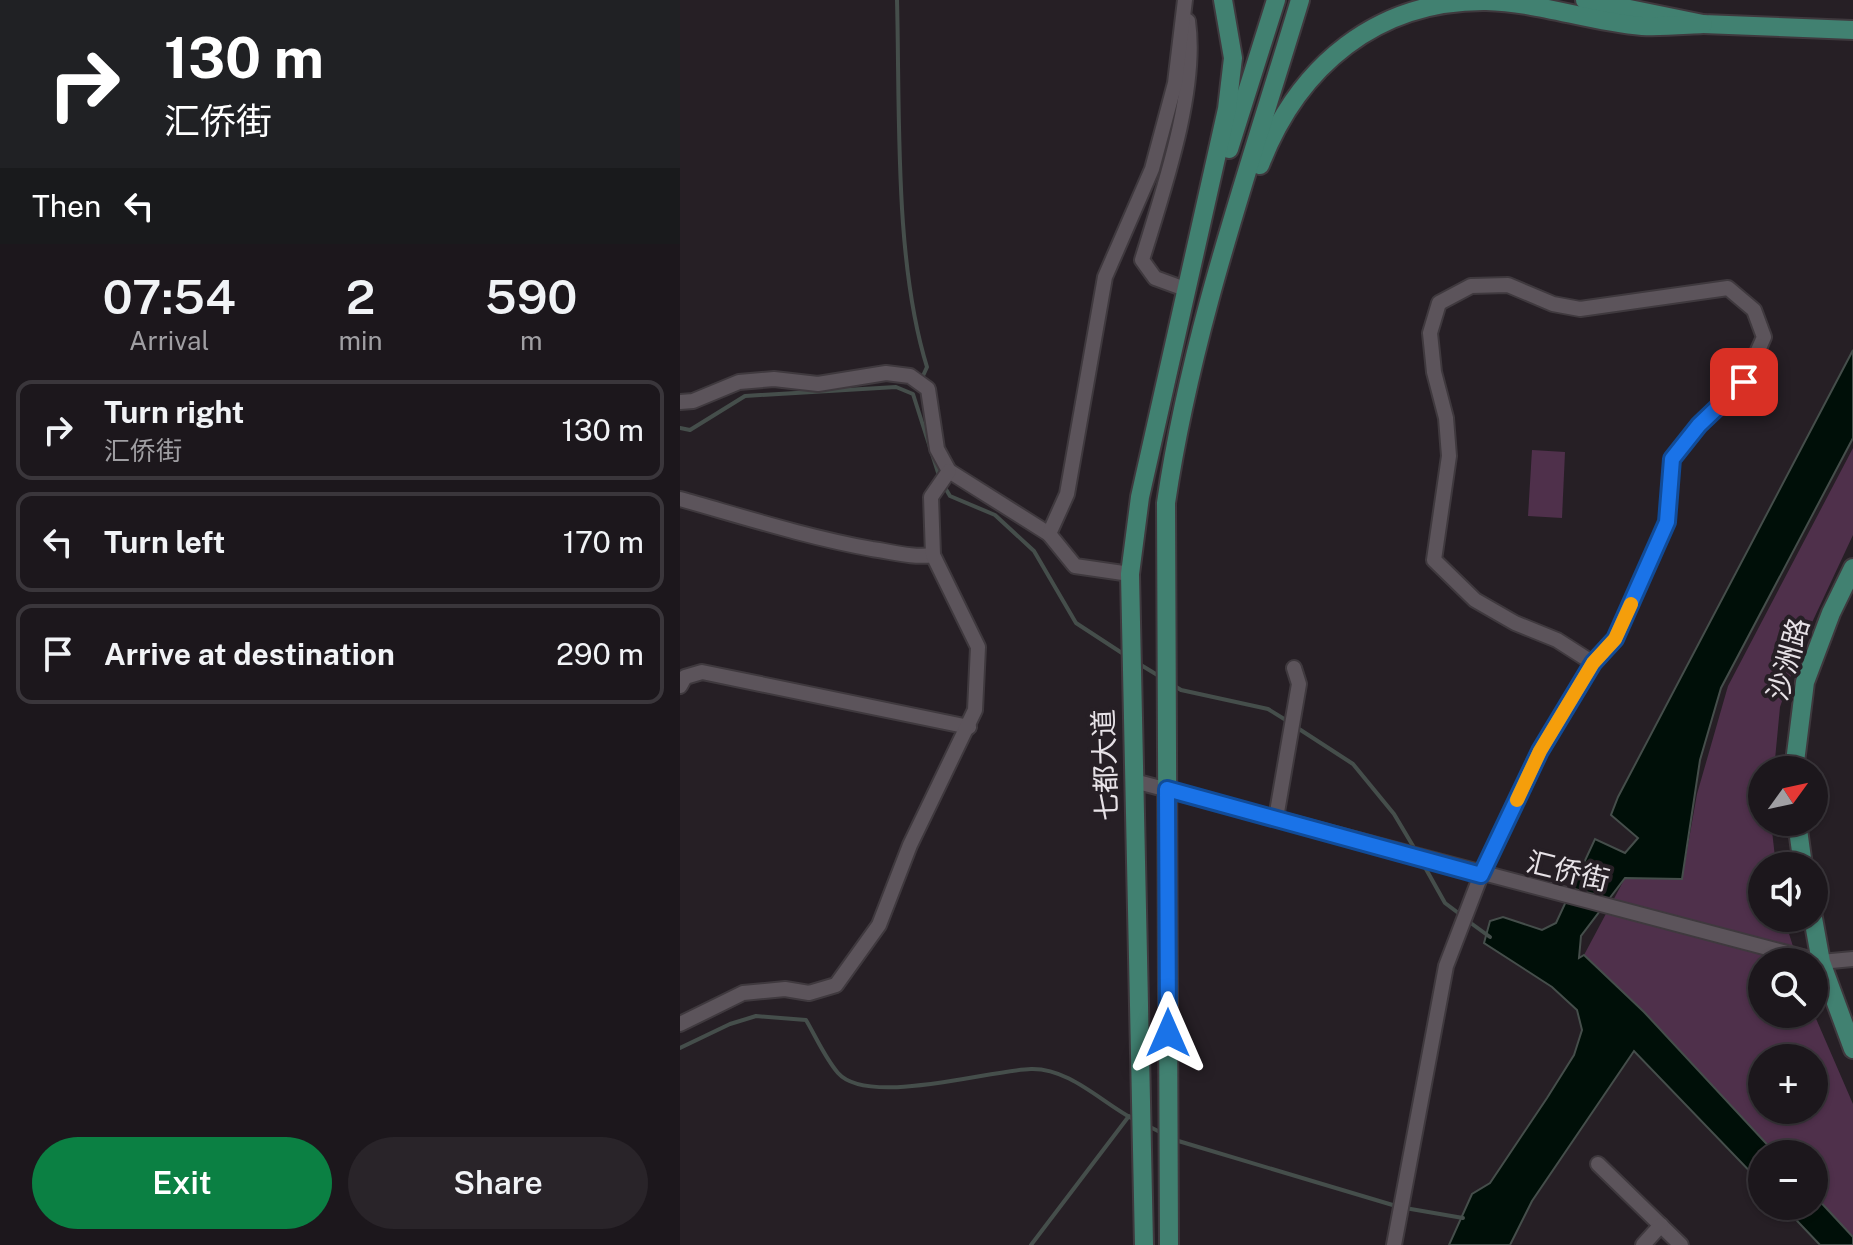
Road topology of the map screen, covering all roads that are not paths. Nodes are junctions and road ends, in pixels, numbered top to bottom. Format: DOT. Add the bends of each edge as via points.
graph roads {
  1 [pos="1185,0"];
  2 [pos="1223,0"];
  3 [pos="1276,0"];
  4 [pos="1300,0"];
  5 [pos="1585,0"];
  6 [pos="1703,24"];
  7 [pos="1853,30"];
  8 [pos="1185,289"];
  9 [pos="1212,291"];
  10 [pos="680,402"];
  11 [pos="947,474"];
  12 [pos="680,499"];
  13 [pos="1049,534"];
  14 [pos="933,555"];
  15 [pos="1853,568"];
  16 [pos="1130,574"];
  17 [pos="1593,663"];
  18 [pos="1294,668"];
  19 [pos="680,686"];
  20 [pos="969,727"];
  21 [pos="1796,756"];
  22 [pos="1134,781"];
  23 [pos="1167,789"];
  24 [pos="1276,818"];
  25 [pos="1481,875"];
  26 [pos="1767,948"];
  27 [pos="1853,959"];
  28 [pos="1828,961"];
  29 [pos="1828,981"];
  30 [pos="680,1024"];
  31 [pos="1853,1049"];
  32 [pos="1598,1164"];
  33 [pos="1661,1225"];
  34 [pos="1144,1245"];
  35 [pos="1169,1245"];
  36 [pos="1394,1245"];
  37 [pos="1643,1245"];
  38 [pos="1681,1245"];
  1 -- 8 [label="street" via="1192,49 1170,168 1142,260 1155,278"];
  1 -- 13 [label="street" via="1171,97 1152,169 1105,277 1067,494"];
  2 -- 8 [label="main road" via="1233,58 1227,109"];
  3 -- 8 [label="main road"];
  4 -- 9 [label="main road"];
  5 -- 6 [label="main road"];
  6 -- 7 [label="main road"];
  6 -- 9 [label="main road" via="1642,26 1487,1 1427,5 1367,28 1336,52 1294,101 1267,147"];
  8 -- 16 [label="main road, 七都大道" via="1140,497"];
  9 -- 23 [label="main road" via="1178,420 1166,503"];
  10 -- 11 [label="street" via="739,382 818,384 886,373 910,376 928,389 937,449"];
  11 -- 13 [label="street"];
  11 -- 14 [label="street" via="933,492"];
  12 -- 14 [label="street" via="827,540"];
  13 -- 16 [label="street" via="1075,566"];
  14 -- 20 [label="street" via="978,647 979,681"];
  15 -- 21 [label="main road, 沙洲路" via="1805,682"];
  16 -- 22 [label="main road, 七都大道"];
  17 -- 17 [label="street" via="1615,639 1667,522 1672,459 1744,382 1764,337 1754,310 1728,288 1580,309 1508,285 1471,286 1439,303 1430,333 1449,456 1434,560 1475,600"];
  17 -- 25 [label="street" via="1540,751"];
  18 -- 24 [label="street" via="1299,684"];
  19 -- 20 [label="street" via="685,677 702,672"];
  20 -- 30 [label="street" via="910,845 879,925 847,974 836,985 809,993 743,993"];
  22 -- 23 [label="street, 汇侨街"];
  22 -- 34 [label="main road, 七都大道"];
  23 -- 24 [label="street, 汇侨街"];
  23 -- 35 [label="main road"];
  24 -- 25 [label="street, 汇侨街"];
  25 -- 26 [label="street, 汇侨街"];
  25 -- 36 [label="street" via="1446,966"];
  27 -- 28 [label="street, 汇侨街"];
  29 -- 31 [label="main road"];
  32 -- 33 [label="street"];
  33 -- 37 [label="street"];
  33 -- 38 [label="street"];
}
